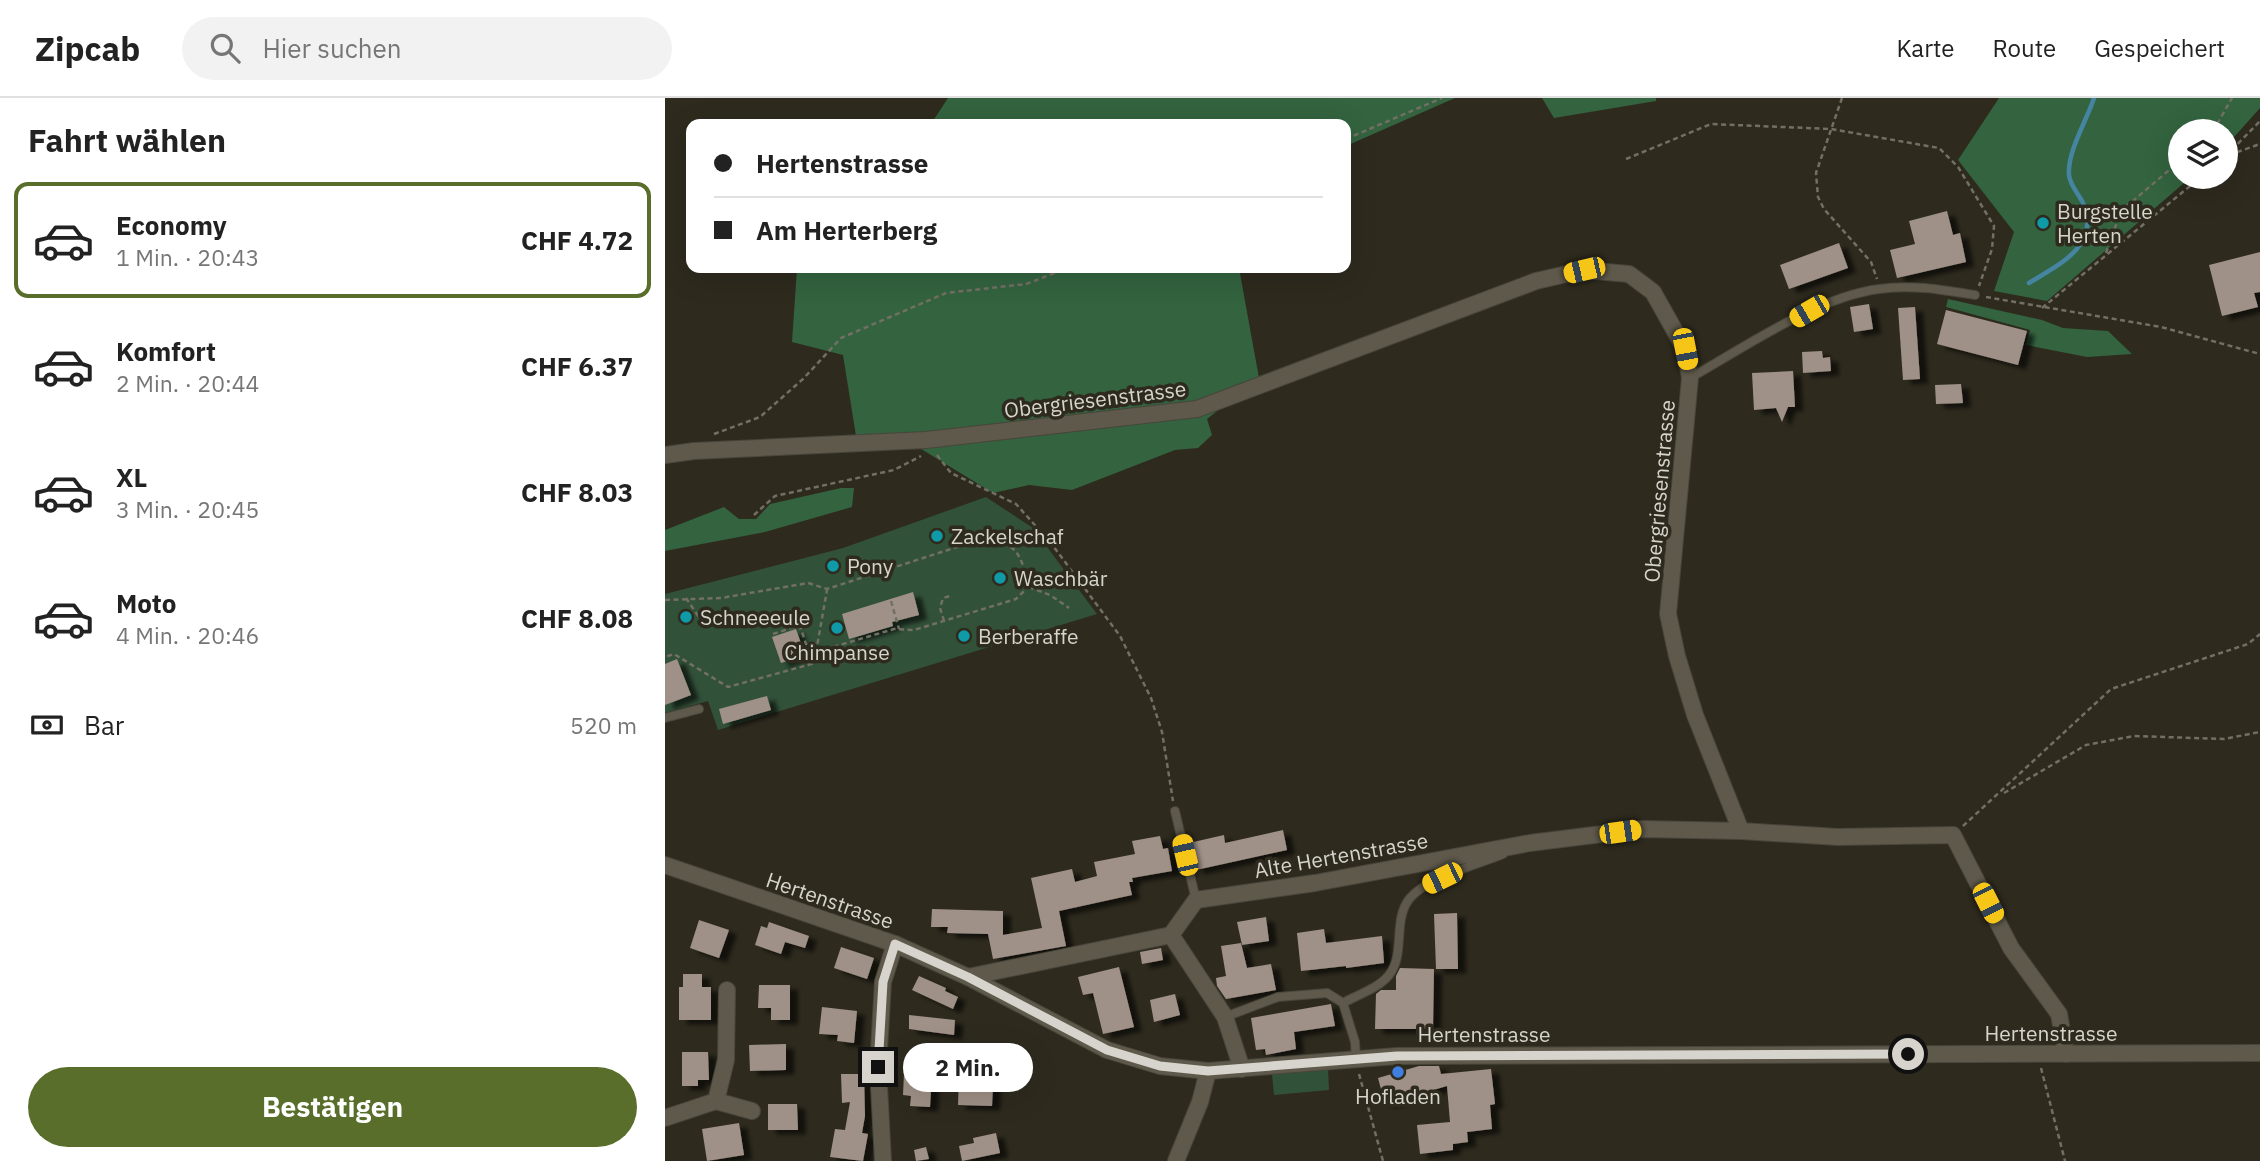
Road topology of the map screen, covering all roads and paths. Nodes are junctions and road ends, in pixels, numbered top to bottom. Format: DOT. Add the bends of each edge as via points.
graph roads {
  1 [pos="1443,98"];
  2 [pos="1842,98"];
  3 [pos="2232,98"];
  4 [pos="2220,119"];
  5 [pos="2260,121"];
  6 [pos="1831,129"];
  7 [pos="1351,137"];
  8 [pos="2238,144"];
  9 [pos="2260,144"];
  10 [pos="2238,152"];
  11 [pos="1626,159"];
  12 [pos="2168,171"];
  13 [pos="2186,189"];
  14 [pos="2105,256"];
  15 [pos="1055,273"];
  16 [pos="1880,288"];
  17 [pos="1975,295"];
  18 [pos="2042,308"];
  19 [pos="2260,354"];
  20 [pos="1690,378"];
  21 [pos="713,435"];
  22 [pos="926,440"];
  23 [pos="665,455"];
  24 [pos="754,515"];
  25 [pos="1028,586"];
  26 [pos="827,589"];
  27 [pos="950,596"];
  28 [pos="686,598"];
  29 [pos="665,600"];
  30 [pos="891,601"];
  31 [pos="1069,608"];
  32 [pos="944,621"];
  33 [pos="705,626"];
  34 [pos="899,629"];
  35 [pos="773,634"];
  36 [pos="2260,634"];
  37 [pos="817,644"];
  38 [pos="816,652"];
  39 [pos="665,657"];
  40 [pos="825,660"];
  41 [pos="808,665"];
  42 [pos="699,709"];
  43 [pos="665,718"];
  44 [pos="2260,732"];
  45 [pos="1998,796"];
  46 [pos="1175,811"];
  47 [pos="1741,831"];
  48 [pos="1953,835"];
  49 [pos="1530,844"];
  50 [pos="665,865"];
  51 [pos="1196,900"];
  52 [pos="1171,935"];
  53 [pos="895,944"];
  54 [pos="968,977"];
  55 [pos="727,990"];
  56 [pos="1343,1003"];
  57 [pos="1225,1017"];
  58 [pos="2260,1052"];
  59 [pos="2066,1054"];
  60 [pos="2037,1055"];
  61 [pos="1356,1060"];
  62 [pos="1242,1069"];
  63 [pos="1208,1071"];
  64 [pos="716,1101"];
  65 [pos="752,1111"];
  66 [pos="665,1118"];
  67 [pos="883,1161"];
  68 [pos="1176,1161"];
  69 [pos="1383,1161"];
  70 [pos="2065,1161"];
  1 -- 7 [label="path"];
  2 -- 6 [label="path"];
  3 -- 4 [label="path"];
  5 -- 8 [label="path"];
  6 -- 11 [label="path" via="1711,124"];
  6 -- 16 [label="path" via="1816,173 1818,197 1823,209 1871,262"];
  6 -- 17 [label="path" via="1939,148 1958,167 1994,226 1992,249"];
  9 -- 10 [label="path"];
  12 -- 14 [label="path" via="2121,211"];
  13 -- 14 [label="path"];
  14 -- 18 [label="path"];
  15 -- 21 [label="path" via="1026,284 946,293 841,338 760,417"];
  16 -- 17 [label="lane" via="1933,288"];
  16 -- 20 [label="lane" via="1809,311"];
  17 -- 18 [label="path"];
  18 -- 19 [label="path" via="2161,327"];
  20 -- 22 [label="street, Obergriesenstrasse" via="1685,349 1653,292 1629,274 1584,270 1536,281 1197,409"];
  20 -- 47 [label="street, Obergriesenstrasse" via="1668,614 1696,715"];
  22 -- 23 [label="street, Obergriesenstrasse"];
  22 -- 24 [label="path" via="922,456 911,463 775,496"];
  22 -- 46 [label="path" via="951,473 1016,504 1120,636 1151,698 1162,732"];
  25 -- 26 [label="path" via="1023,561 1011,546 982,540"];
  25 -- 31 [label="path"];
  25 -- 32 [label="path" via="1016,599"];
  26 -- 28 [label="path" via="808,583 721,598"];
  26 -- 37 [label="path"];
  27 -- 32 [label="path" via="943,598 940,608"];
  28 -- 29 [label="path"];
  28 -- 33 [label="path"];
  30 -- 34 [label="path"];
  32 -- 34 [label="path" via="914,630"];
  34 -- 38 [label="path"];
  35 -- 37 [label="path" via="797,626 806,644"];
  36 -- 45 [label="path" via="2248,644 2111,690"];
  37 -- 38 [label="path"];
  38 -- 41 [label="path"];
  39 -- 41 [label="path" via="674,654 728,687"];
  40 -- 41 [label="path"];
  42 -- 43 [label="lane"];
  44 -- 45 [label="path" via="2224,738 2134,736 2086,745"];
  45 -- 48 [label="path"];
  46 -- 51 [label="lane"];
  47 -- 48 [label="street" via="1838,837"];
  47 -- 49 [label="street, Alte Hertenstrasse" via="1642,829"];
  48 -- 59 [label="street" via="2011,948 2059,1014"];
  49 -- 51 [label="street, Alte Hertenstrasse"];
  49 -- 56 [label="lane" via="1417,891 1403,909 1389,975"];
  50 -- 53 [label="street, Hertenstrasse"];
  51 -- 52 [label="street"];
  52 -- 54 [label="street"];
  52 -- 57 [label="street"];
  53 -- 54 [label="street, Hertenstrasse"];
  53 -- 67 [label="street" via="883,982 878,1067"];
  54 -- 63 [label="street, Hertenstrasse" via="1107,1050 1160,1066"];
  55 -- 64 [label="street" via="726,1060"];
  56 -- 57 [label="lane" via="1327,993 1278,997"];
  56 -- 61 [label="lane"];
  57 -- 62 [label="street"];
  58 -- 59 [label="street, Hertenstrasse"];
  59 -- 60 [label="street, Hertenstrasse"];
  60 -- 61 [label="street, Hertenstrasse" via="1443,1055"];
  60 -- 70 [label="path"];
  61 -- 62 [label="street, Hertenstrasse"];
  61 -- 69 [label="path"];
  62 -- 63 [label="street, Hertenstrasse"];
  63 -- 68 [label="street"];
  64 -- 65 [label="street"];
  64 -- 66 [label="street"];
}
